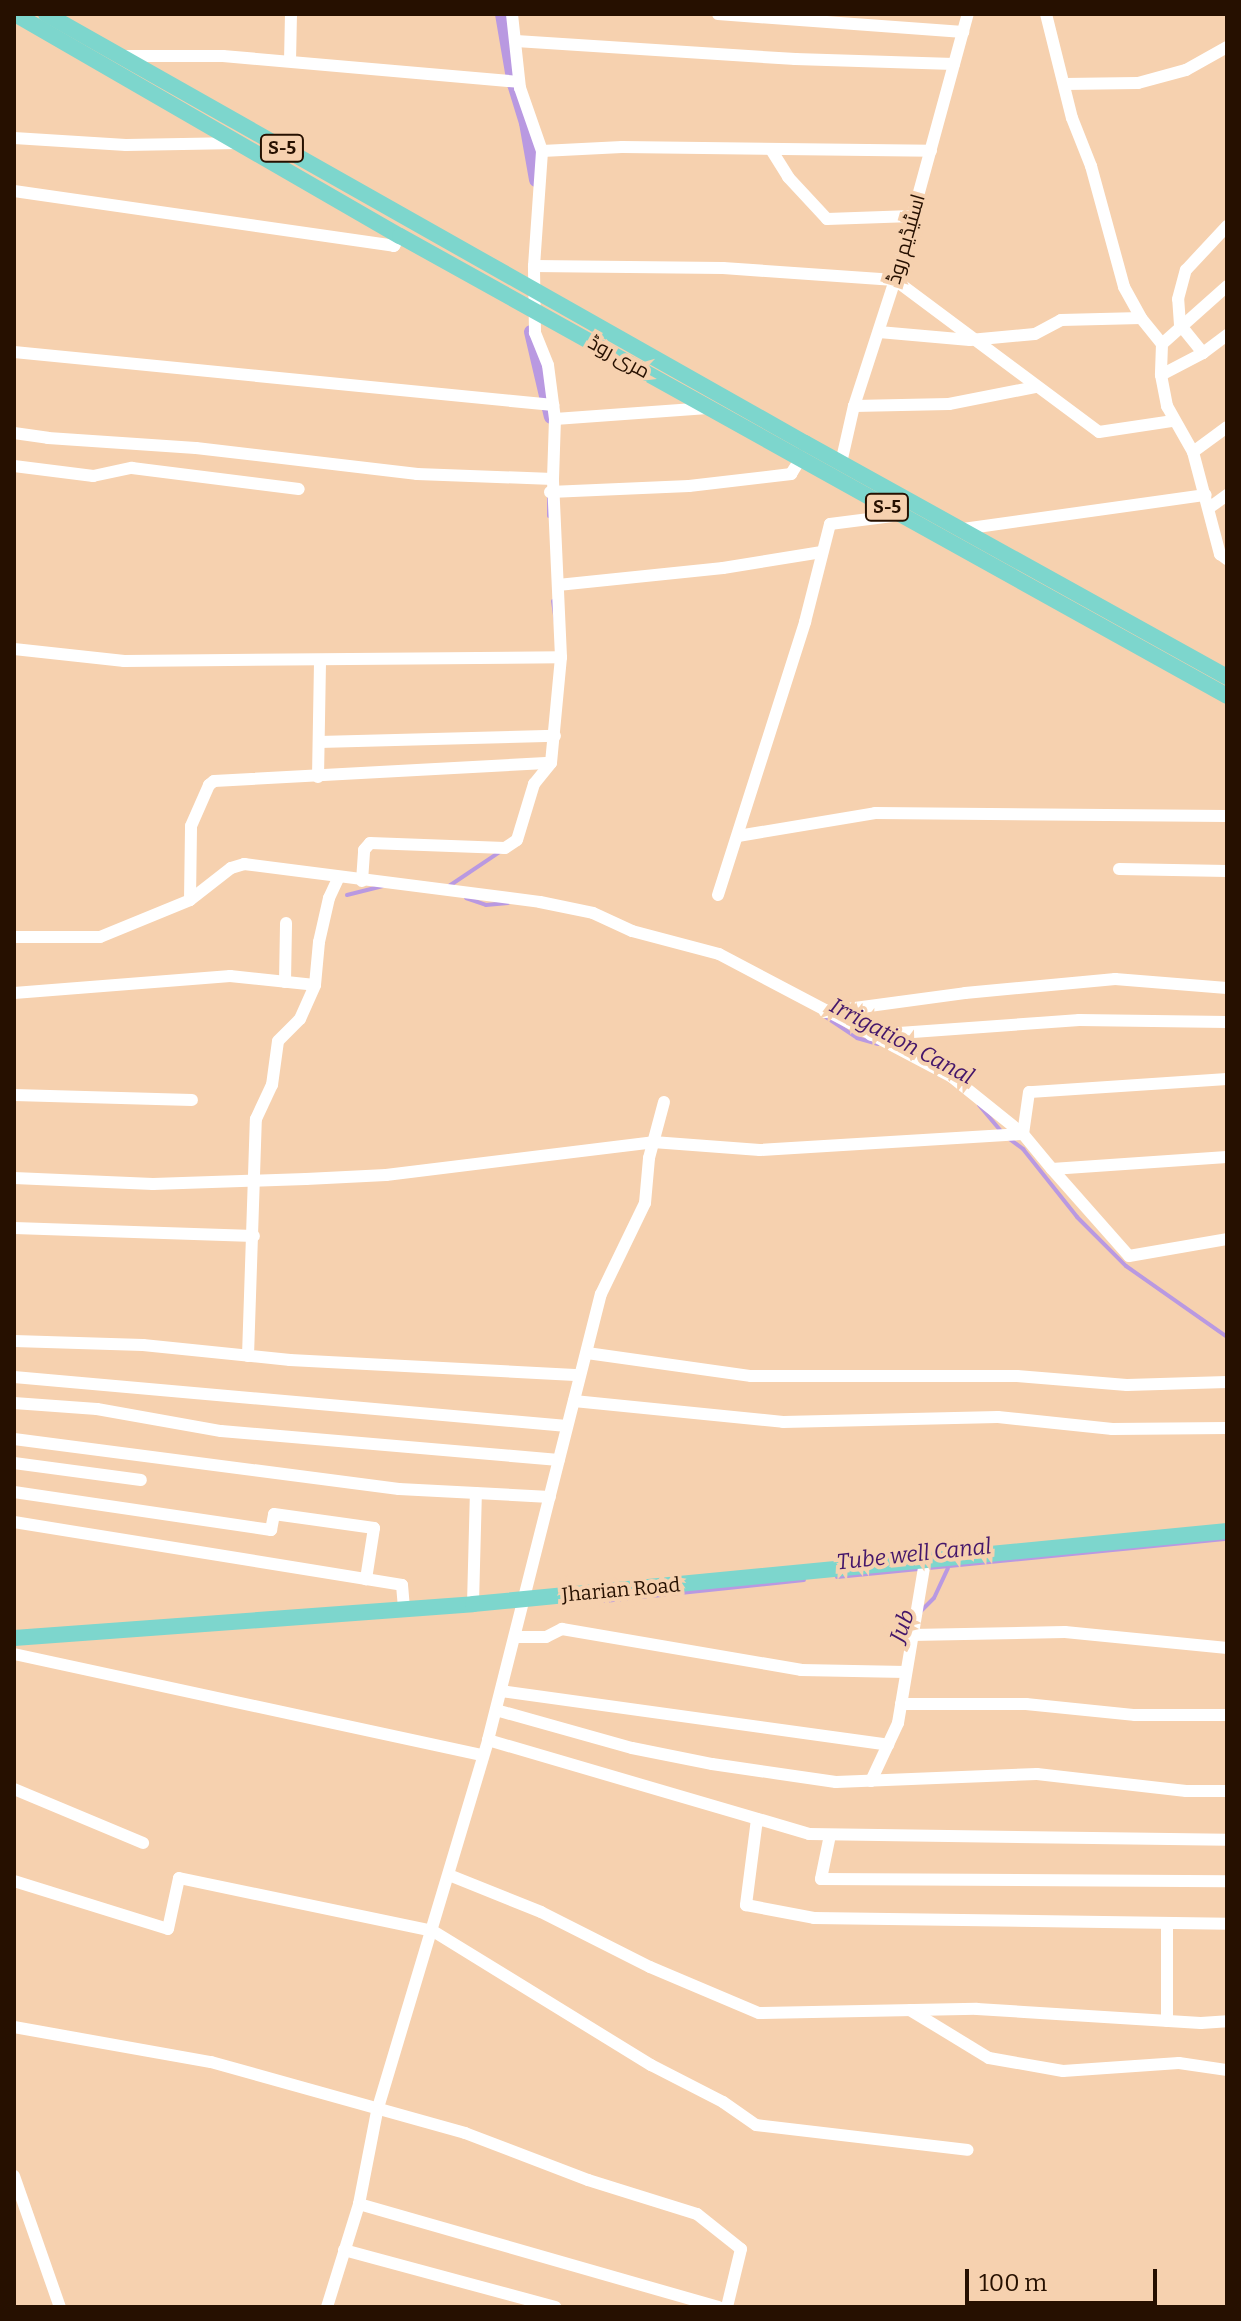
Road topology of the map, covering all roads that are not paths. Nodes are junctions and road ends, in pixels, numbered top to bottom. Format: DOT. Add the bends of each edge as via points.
graph roads {
  1 [pos="15,14"];
  2 [pos="46,14"];
  3 [pos="291,14"];
  4 [pos="512,14"];
  5 [pos="718,14"];
  6 [pos="968,14"];
  7 [pos="1046,14"];
  8 [pos="963,32"];
  9 [pos="516,41"];
  10 [pos="1227,47"];
  11 [pos="119,56"];
  12 [pos="290,61"];
  13 [pos="954,64"];
  14 [pos="519,82"];
  15 [pos="1064,84"];
  16 [pos="14,138"];
  17 [pos="239,143"];
  18 [pos="542,151"];
  19 [pos="772,151"];
  20 [pos="931,151"];
  21 [pos="14,191"];
  22 [pos="912,216"];
  23 [pos="1227,226"];
  24 [pos="400,236"];
  25 [pos="534,266"];
  26 [pos="895,280"];
  27 [pos="1227,286"];
  28 [pos="1141,318"];
  29 [pos="1180,325"];
  30 [pos="879,332"];
  31 [pos="1227,335"];
  32 [pos="976,339"];
  33 [pos="1162,344"];
  34 [pos="14,352"];
  35 [pos="1203,353"];
  36 [pos="1161,375"];
  37 [pos="1036,387"];
  38 [pos="854,406"];
  39 [pos="721,408"];
  40 [pos="554,412"];
  41 [pos="1173,421"];
  42 [pos="1227,427"];
  43 [pos="14,433"];
  44 [pos="1193,452"];
  45 [pos="801,458"];
  46 [pos="841,463"];
  47 [pos="14,466"];
  48 [pos="553,487"];
  49 [pos="299,489"];
  50 [pos="1227,495"];
  51 [pos="1208,502"];
  52 [pos="900,515"];
  53 [pos="1227,519"];
  54 [pos="963,529"];
  55 [pos="1215,529"];
  56 [pos="975,546"];
  57 [pos="822,552"];
  58 [pos="1227,559"];
  59 [pos="558,585"];
  60 [pos="14,649"];
  61 [pos="561,657"];
  62 [pos="320,660"];
  63 [pos="1227,677"];
  64 [pos="1227,696"];
  65 [pos="555,736"];
  66 [pos="319,742"];
  67 [pos="551,763"];
  68 [pos="318,777"];
  69 [pos="1227,816"];
  70 [pos="738,836"];
  71 [pos="1119,869"];
  72 [pos="1227,871"];
  73 [pos="338,879"];
  74 [pos="362,881"];
  75 [pos="718,895"];
  76 [pos="190,900"];
  77 [pos="286,923"];
  78 [pos="14,937"];
  79 [pos="285,982"];
  80 [pos="315,985"];
  81 [pos="1227,988"];
  82 [pos="14,993"];
  83 [pos="825,1012"];
  84 [pos="1227,1022"];
  85 [pos="869,1036"];
  86 [pos="1227,1079"];
  87 [pos="14,1095"];
  88 [pos="192,1100"];
  89 [pos="664,1102"];
  90 [pos="1023,1134"];
  91 [pos="653,1142"];
  92 [pos="1227,1157"];
  93 [pos="1052,1169"];
  94 [pos="14,1178"];
  95 [pos="255,1180"];
  96 [pos="14,1228"];
  97 [pos="254,1236"];
  98 [pos="1227,1239"];
  99 [pos="14,1341"];
  100 [pos="587,1353"];
  101 [pos="248,1356"];
  102 [pos="580,1375"];
  103 [pos="14,1377"];
  104 [pos="1227,1382"];
  105 [pos="574,1401"];
  106 [pos="14,1403"];
  107 [pos="567,1426"];
  108 [pos="1227,1428"];
  109 [pos="14,1439"];
  110 [pos="559,1460"];
  111 [pos="14,1463"];
  112 [pos="141,1480"];
  113 [pos="14,1492"];
  114 [pos="476,1493"];
  115 [pos="550,1497"];
  116 [pos="14,1522"];
  117 [pos="1227,1531"];
  118 [pos="925,1561"];
  119 [pos="366,1579"];
  120 [pos="524,1599"];
  121 [pos="473,1604"];
  122 [pos="404,1610"];
  123 [pos="911,1635"];
  124 [pos="515,1637"];
  125 [pos="14,1638"];
  126 [pos="1227,1648"];
  127 [pos="14,1654"];
  128 [pos="906,1672"];
  129 [pos="501,1691"];
  130 [pos="901,1704"];
  131 [pos="496,1710"];
  132 [pos="1227,1715"];
  133 [pos="488,1740"];
  134 [pos="888,1745"];
  135 [pos="483,1755"];
  136 [pos="871,1781"];
  137 [pos="14,1789"];
  138 [pos="1227,1791"];
  139 [pos="757,1819"];
  140 [pos="830,1835"];
  141 [pos="1227,1840"];
  142 [pos="143,1843"];
  143 [pos="449,1875"];
  144 [pos="14,1881"];
  145 [pos="1227,1881"];
  146 [pos="1167,1924"];
  147 [pos="1227,1924"];
  148 [pos="433,1931"];
  149 [pos="910,2010"];
  150 [pos="1167,2021"];
  151 [pos="1227,2021"];
  152 [pos="14,2027"];
  153 [pos="1227,2070"];
  154 [pos="377,2111"];
  155 [pos="968,2150"];
  156 [pos="14,2176"];
  157 [pos="359,2204"];
  158 [pos="344,2250"];
  159 [pos="60,2307"];
  160 [pos="327,2307"];
  161 [pos="555,2307"];
  162 [pos="719,2307"];
  163 [pos="727,2307"];
  1 -- 17 [label="main road, مری روڈ / S-5"];
  2 -- 11 [label="main road, مری روڈ / S-5"];
  3 -- 12 [label="street"];
  4 -- 9 [label="street"];
  5 -- 8 [label="street"];
  6 -- 8 [label="street, اسٹیڈیم روڈ"];
  7 -- 15 [label="street"];
  8 -- 13 [label="street, اسٹیڈیم روڈ"];
  9 -- 13 [label="street"];
  9 -- 14 [label="street"];
  10 -- 15 [label="street" via="1186,70 1138,83"];
  11 -- 12 [label="street"];
  11 -- 39 [label="main road, مری روڈ / S-5" via="555,302"];
  12 -- 14 [label="street"];
  13 -- 20 [label="street, اسٹیڈیم روڈ"];
  14 -- 18 [label="street"];
  15 -- 28 [label="street" via="1124,287"];
  16 -- 17 [label="street" via="126,145"];
  17 -- 24 [label="main road, مری روڈ / S-5"];
  18 -- 19 [label="street"];
  18 -- 25 [label="street"];
  19 -- 20 [label="street"];
  19 -- 22 [label="street" via="827,219"];
  20 -- 22 [label="street, اسٹیڈیم روڈ"];
  21 -- 24 [label="street" via="394,246"];
  22 -- 26 [label="street, اسٹیڈیم روڈ"];
  23 -- 29 [label="street" via="1186,270 1178,299"];
  24 -- 39 [label="main road, مری روڈ / S-5"];
  25 -- 26 [label="street" via="723,268"];
  25 -- 40 [label="street" via="535,333 548,365"];
  26 -- 30 [label="street, اسٹیڈیم روڈ"];
  26 -- 32 [label="street"];
  27 -- 29 [label="street"];
  28 -- 32 [label="street" via="1061,320 1035,334"];
  28 -- 33 [label="street"];
  29 -- 33 [label="street"];
  29 -- 35 [label="street"];
  30 -- 32 [label="street"];
  30 -- 38 [label="street, اسٹیڈیم روڈ"];
  31 -- 35 [label="street"];
  32 -- 37 [label="street"];
  33 -- 36 [label="street"];
  34 -- 40 [label="street"];
  35 -- 36 [label="street"];
  36 -- 41 [label="street"];
  37 -- 38 [label="street" via="949,404"];
  37 -- 41 [label="street" via="1099,432"];
  38 -- 46 [label="street, اسٹیڈیم روڈ"];
  39 -- 40 [label="street"];
  39 -- 45 [label="main road, مری روڈ / S-5"];
  39 -- 46 [label="main road, مری روڈ / S-5"];
  40 -- 48 [label="street"];
  41 -- 44 [label="street"];
  42 -- 44 [label="street"];
  43 -- 48 [label="street"];
  44 -- 51 [label="street"];
  45 -- 48 [label="street" via="791,474 689,486"];
  45 -- 52 [label="main road, مری روڈ / S-5"];
  46 -- 54 [label="main road, مری روڈ / S-5"];
  47 -- 49 [label="street" via="93,476 132,468"];
  48 -- 59 [label="street"];
  50 -- 51 [label="street"];
  51 -- 54 [label="street"];
  51 -- 55 [label="street"];
  52 -- 56 [label="main road, مری روڈ / S-5"];
  52 -- 57 [label="street" via="830,524"];
  53 -- 55 [label="street"];
  54 -- 56 [label="main road, مری روڈ / S-5"];
  55 -- 58 [label="street" via="1220,554"];
  56 -- 63 [label="main road, مری روڈ / S-5"];
  56 -- 64 [label="main road, مری روڈ / S-5"];
  57 -- 59 [label="street"];
  57 -- 70 [label="street"];
  59 -- 61 [label="street"];
  60 -- 62 [label="street" via="124,661"];
  61 -- 62 [label="street"];
  61 -- 65 [label="street"];
  62 -- 66 [label="street"];
  65 -- 66 [label="street"];
  65 -- 67 [label="street"];
  66 -- 68 [label="street"];
  67 -- 68 [label="street"];
  67 -- 74 [label="street" via="534,784 517,840 505,848 370,843 364,850"];
  68 -- 76 [label="street" via="209,785 191,826"];
  69 -- 70 [label="street" via="875,813"];
  70 -- 75 [label="street"];
  71 -- 72 [label="street"];
  73 -- 74 [label="street"];
  73 -- 76 [label="street" via="244,864"];
  73 -- 80 [label="street" via="319,942"];
  74 -- 83 [label="street" via="443,887 593,913 632,931 719,954"];
  76 -- 78 [label="street" via="100,937"];
  77 -- 79 [label="street"];
  79 -- 80 [label="street"];
  79 -- 82 [label="street" via="230,976"];
  80 -- 95 [label="street" via="300,1019 278,1041 272,1085 256,1119"];
  81 -- 83 [label="street" via="1115,979"];
  83 -- 85 [label="street"];
  84 -- 85 [label="street" via="1092,1019"];
  85 -- 90 [label="street" via="952,1077"];
  86 -- 90 [label="street" via="1029,1092"];
  87 -- 88 [label="street"];
  89 -- 91 [label="street"];
  90 -- 91 [label="street" via="760,1150"];
  90 -- 93 [label="street"];
  91 -- 95 [label="street" via="386,1175"];
  91 -- 100 [label="street" via="645,1203 601,1294"];
  92 -- 93 [label="street"];
  93 -- 98 [label="street" via="1129,1256"];
  94 -- 95 [label="street" via="153,1184"];
  95 -- 97 [label="street"];
  96 -- 97 [label="street"];
  97 -- 101 [label="street"];
  99 -- 101 [label="street" via="143,1345"];
  100 -- 102 [label="street"];
  100 -- 104 [label="street" via="751,1376 1017,1376 1127,1385"];
  101 -- 102 [label="street"];
  102 -- 105 [label="street"];
  103 -- 107 [label="street"];
  105 -- 107 [label="street"];
  105 -- 108 [label="street" via="783,1422 998,1417 1112,1429"];
  106 -- 110 [label="street" via="97,1409 236,1432"];
  107 -- 110 [label="street"];
  109 -- 114 [label="street" via="399,1489"];
  110 -- 115 [label="street"];
  111 -- 112 [label="street"];
  113 -- 119 [label="street" via="271,1530 274,1514 374,1528"];
  114 -- 115 [label="street"];
  114 -- 121 [label="street"];
  115 -- 120 [label="street"];
  116 -- 119 [label="street"];
  117 -- 118 [label="main road, Jharian Road"];
  118 -- 120 [label="main road, Jharian Road"];
  118 -- 123 [label="street"];
  119 -- 122 [label="street" via="402,1585"];
  120 -- 121 [label="main road, Jharian Road"];
  120 -- 124 [label="street"];
  121 -- 122 [label="main road, Jharian Road"];
  122 -- 125 [label="main road, Jharian Road"];
  123 -- 126 [label="street" via="1065,1632"];
  123 -- 128 [label="street"];
  124 -- 128 [label="street" via="546,1637 562,1629 801,1670"];
  124 -- 129 [label="street"];
  127 -- 135 [label="street"];
  128 -- 130 [label="street"];
  129 -- 131 [label="street"];
  129 -- 134 [label="street"];
  130 -- 132 [label="street" via="1026,1704 1135,1715"];
  130 -- 134 [label="street"];
  131 -- 133 [label="street"];
  131 -- 136 [label="street" via="712,1764 836,1782"];
  133 -- 135 [label="street"];
  133 -- 139 [label="street"];
  134 -- 136 [label="street"];
  135 -- 143 [label="street"];
  136 -- 138 [label="street" via="1037,1774"];
  137 -- 142 [label="street"];
  139 -- 140 [label="street"];
  139 -- 146 [label="street" via="746,1905 814,1918"];
  140 -- 141 [label="street"];
  140 -- 145 [label="street" via="821,1879"];
  143 -- 148 [label="street"];
  143 -- 149 [label="street" via="759,2013"];
  144 -- 148 [label="street" via="168,1929 179,1878"];
  146 -- 147 [label="street"];
  146 -- 150 [label="street"];
  148 -- 154 [label="street"];
  148 -- 155 [label="street" via="756,2125"];
  149 -- 150 [label="street"];
  149 -- 153 [label="street" via="989,2058 1063,2071 1179,2063"];
  150 -- 151 [label="street"];
  152 -- 154 [label="street" via="211,2062"];
  154 -- 157 [label="street"];
  154 -- 163 [label="street" via="465,2133 697,2214 741,2249"];
  156 -- 159 [label="street"];
  157 -- 158 [label="street"];
  157 -- 162 [label="street"];
  158 -- 160 [label="street"];
  158 -- 161 [label="street"];
}
